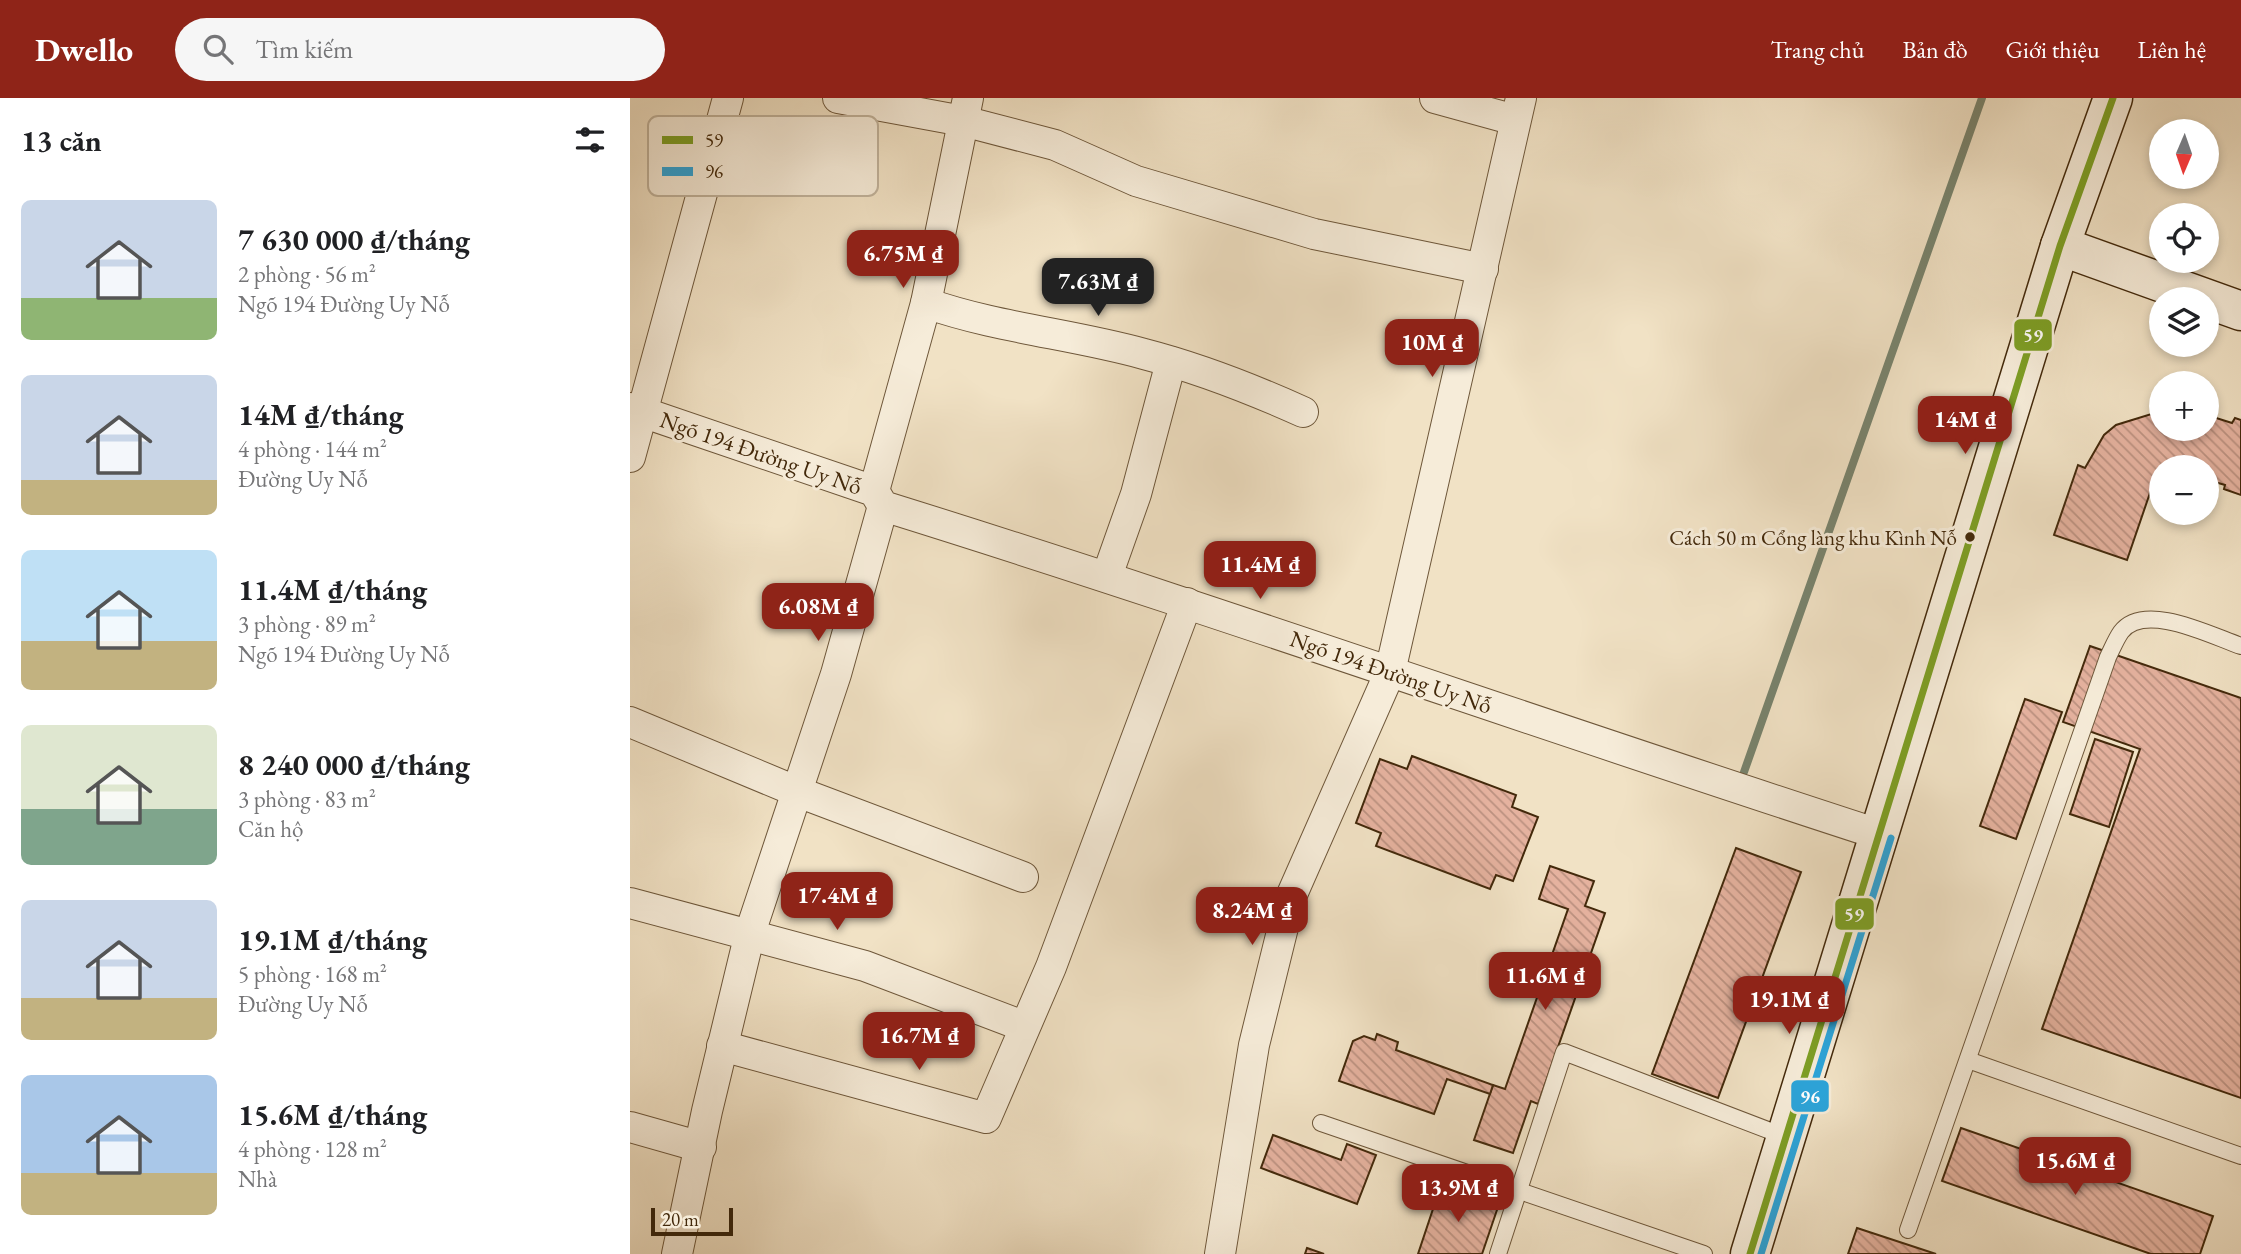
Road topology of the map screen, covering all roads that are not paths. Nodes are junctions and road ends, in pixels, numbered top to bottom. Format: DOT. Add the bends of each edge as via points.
graph roads {
  1 [pos="728,98"];
  2 [pos="838,98"];
  3 [pos="1435,98"];
  4 [pos="2113,98"];
  5 [pos="965,109"];
  6 [pos="1518,109"];
  7 [pos="723,116"];
  8 [pos="699,196"];
  9 [pos="2060,246"];
  10 [pos="1483,269"];
  11 [pos="926,303"];
  12 [pos="2241,311"];
  13 [pos="1171,362"];
  14 [pos="636,410"];
  15 [pos="1303,412"];
  16 [pos="630,457"];
  17 [pos="878,499"];
  18 [pos="1107,576"];
  19 [pos="1187,603"];
  20 [pos="2241,646"];
  21 [pos="1390,672"];
  22 [pos="630,722"];
  23 [pos="798,792"];
  24 [pos="1881,835"];
  25 [pos="1023,877"];
  26 [pos="630,903"];
  27 [pos="750,933"];
  28 [pos="1023,1026"];
  29 [pos="722,1046"];
  30 [pos="1968,1059"];
  31 [pos="1321,1123"];
  32 [pos="630,1127"];
  33 [pos="1789,1138"];
  34 [pos="701,1147"];
  35 [pos="2241,1156"];
  36 [pos="1518,1192"];
  37 [pos="1909,1230"];
  38 [pos="677,1254"];
  39 [pos="1220,1254"];
  40 [pos="1498,1254"];
  41 [pos="1704,1254"];
  42 [pos="1751,1254"];
  1 -- 7 [label="street"];
  2 -- 5 [label="street"];
  3 -- 6 [label="street"];
  4 -- 9 [label="street"];
  5 -- 10 [label="street" via="1136,181 1314,234"];
  5 -- 11 [label="street"];
  6 -- 10 [label="street"];
  8 -- 14 [label="street"];
  9 -- 12 [label="street"];
  9 -- 24 [label="street"];
  10 -- 21 [label="street"];
  11 -- 13 [label="street" via="969,318"];
  11 -- 17 [label="street"];
  13 -- 15 [label="street"];
  13 -- 18 [label="street" via="1136,494"];
  14 -- 16 [label="street"];
  14 -- 17 [label="street, Ngõ 194 Đường Uy Nỗ"];
  17 -- 18 [label="street, Ngõ 194 Đường Uy Nỗ"];
  17 -- 23 [label="street" via="836,674"];
  18 -- 19 [label="street, Ngõ 194 Đường Uy Nỗ"];
  19 -- 21 [label="street, Ngõ 194 Đường Uy Nỗ"];
  19 -- 28 [label="street" via="1051,967"];
  20 -- 30 [label="lane" via="2164,619 2143,619 2122,630 2108,657"];
  21 -- 24 [label="street, Ngõ 194 Đường Uy Nỗ"];
  21 -- 39 [label="street" via="1290,899 1254,1045"];
  22 -- 23 [label="street"];
  23 -- 25 [label="street"];
  23 -- 27 [label="street"];
  24 -- 33 [label="street"];
  26 -- 27 [label="street"];
  27 -- 28 [label="street" via="864,966"];
  27 -- 29 [label="street"];
  28 -- 29 [label="street" via="986,1118"];
  29 -- 34 [label="street"];
  30 -- 35 [label="lane"];
  30 -- 37 [label="lane"];
  31 -- 36 [label="lane"];
  32 -- 34 [label="street"];
  33 -- 36 [label="lane" via="1564,1052"];
  33 -- 42 [label="street"];
  34 -- 38 [label="street"];
  36 -- 40 [label="lane"];
  36 -- 41 [label="lane"];
}
